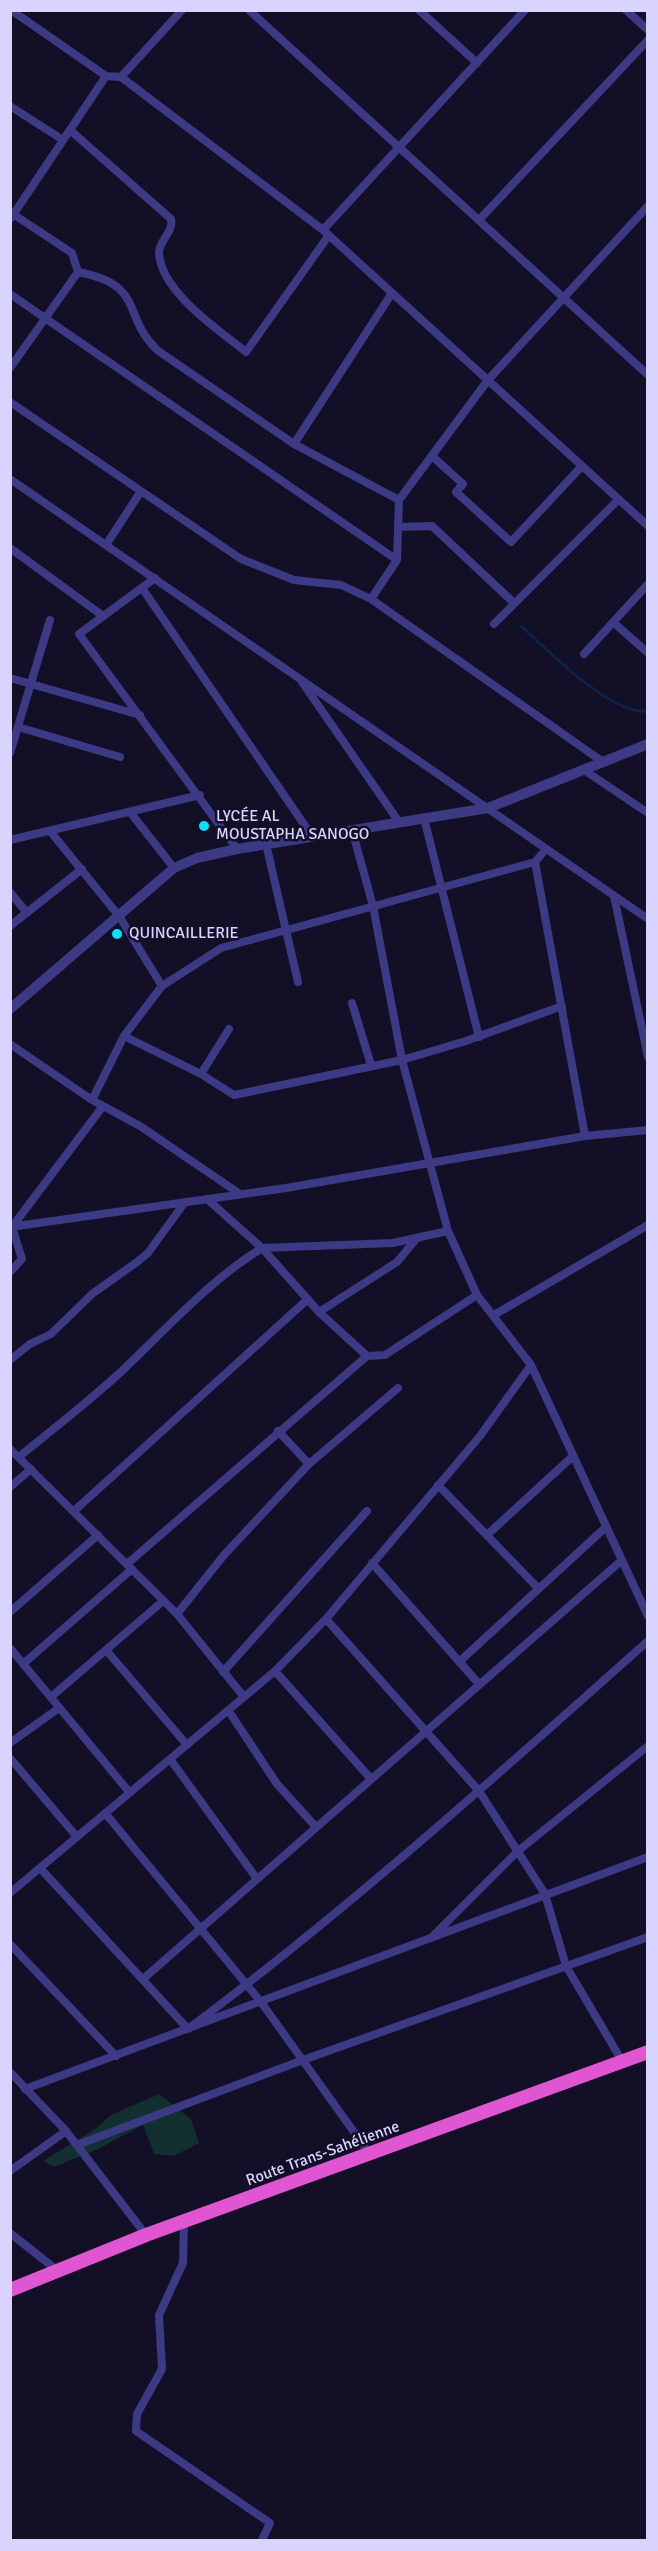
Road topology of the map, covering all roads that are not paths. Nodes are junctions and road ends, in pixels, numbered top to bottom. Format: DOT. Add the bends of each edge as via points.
graph roads {
  1 [pos="11,10"];
  2 [pos="182,10"];
  3 [pos="249,10"];
  4 [pos="419,10"];
  5 [pos="525,10"];
  6 [pos="626,10"];
  7 [pos="25,13"];
  8 [pos="648,30"];
  9 [pos="648,39"];
  10 [pos="477,63"];
  11 [pos="106,76"];
  12 [pos="121,77"];
  13 [pos="12,109"];
  14 [pos="70,130"];
  15 [pos="63,140"];
  16 [pos="399,148"];
  17 [pos="646,211"];
  18 [pos="12,216"];
  19 [pos="479,220"];
  20 [pos="326,233"];
  21 [pos="78,272"];
  22 [pos="392,293"];
  23 [pos="10,294"];
  24 [pos="563,298"];
  25 [pos="46,318"];
  26 [pos="10,368"];
  27 [pos="648,375"];
  28 [pos="488,380"];
  29 [pos="10,402"];
  30 [pos="294,444"];
  31 [pos="432,456"];
  32 [pos="582,466"];
  33 [pos="10,479"];
  34 [pos="141,491"];
  35 [pos="399,500"];
  36 [pos="618,500"];
  37 [pos="648,526"];
  38 [pos="398,527"];
  39 [pos="106,545"];
  40 [pos="10,548"];
  41 [pos="397,560"];
  42 [pos="155,578"];
  43 [pos="648,584"];
  44 [pos="142,588"];
  45 [pos="371,599"];
  46 [pos="514,603"];
  47 [pos="103,616"];
  48 [pos="50,620"];
  49 [pos="613,622"];
  50 [pos="494,624"];
  51 [pos="648,653"];
  52 [pos="584,654"];
  53 [pos="298,677"];
  54 [pos="10,678"];
  55 [pos="31,685"];
  56 [pos="140,715"];
  57 [pos="18,727"];
  58 [pos="648,744"];
  59 [pos="10,753"];
  60 [pos="120,758"];
  61 [pos="603,762"];
  62 [pos="584,770"];
  63 [pos="200,795"];
  64 [pos="488,808"];
  65 [pos="130,812"];
  66 [pos="648,813"];
  67 [pos="424,818"];
  68 [pos="399,822"];
  69 [pos="352,830"];
  70 [pos="50,831"];
  71 [pos="312,836"];
  72 [pos="10,840"];
  73 [pos="266,844"];
  74 [pos="237,849"];
  75 [pos="546,849"];
  76 [pos="536,862"];
  77 [pos="174,868"];
  78 [pos="82,869"];
  79 [pos="442,888"];
  80 [pos="10,892"];
  81 [pos="614,896"];
  82 [pos="373,906"];
  83 [pos="27,913"];
  84 [pos="119,916"];
  85 [pos="648,919"];
  86 [pos="10,926"];
  87 [pos="286,930"];
  88 [pos="298,982"];
  89 [pos="162,986"];
  90 [pos="352,1003"];
  91 [pos="562,1006"];
  92 [pos="10,1009"];
  93 [pos="229,1029"];
  94 [pos="645,1030"];
  95 [pos="123,1036"];
  96 [pos="479,1037"];
  97 [pos="10,1044"];
  98 [pos="648,1057"];
  99 [pos="402,1060"];
  100 [pos="371,1065"];
  101 [pos="201,1074"];
  102 [pos="92,1100"];
  103 [pos="103,1106"];
  104 [pos="648,1130"];
  105 [pos="585,1136"];
  106 [pos="429,1165"];
  107 [pos="240,1194"];
  108 [pos="207,1199"];
  109 [pos="185,1202"];
  110 [pos="648,1225"];
  111 [pos="11,1227"];
  112 [pos="448,1231"];
  113 [pos="417,1238"];
  114 [pos="262,1248"];
  115 [pos="10,1272"];
  116 [pos="477,1295"];
  117 [pos="308,1299"];
  118 [pos="319,1312"];
  119 [pos="494,1315"];
  120 [pos="367,1356"];
  121 [pos="10,1360"];
  122 [pos="531,1365"];
  123 [pos="398,1388"];
  124 [pos="278,1431"];
  125 [pos="10,1449"];
  126 [pos="573,1456"];
  127 [pos="19,1457"];
  128 [pos="309,1464"];
  129 [pos="31,1469"];
  130 [pos="438,1485"];
  131 [pos="10,1487"];
  132 [pos="74,1511"];
  133 [pos="367,1511"];
  134 [pos="606,1527"];
  135 [pos="98,1535"];
  136 [pos="487,1535"];
  137 [pos="622,1560"];
  138 [pos="372,1563"];
  139 [pos="130,1567"];
  140 [pos="538,1588"];
  141 [pos="163,1601"];
  142 [pos="10,1612"];
  143 [pos="177,1614"];
  144 [pos="648,1616"];
  145 [pos="326,1619"];
  146 [pos="648,1641"];
  147 [pos="10,1648"];
  148 [pos="105,1650"];
  149 [pos="459,1662"];
  150 [pos="23,1664"];
  151 [pos="275,1671"];
  152 [pos="224,1672"];
  153 [pos="478,1684"];
  154 [pos="51,1697"];
  155 [pos="244,1697"];
  156 [pos="59,1708"];
  157 [pos="228,1710"];
  158 [pos="427,1731"];
  159 [pos="10,1743"];
  160 [pos="187,1745"];
  161 [pos="648,1746"];
  162 [pos="10,1758"];
  163 [pos="170,1759"];
  164 [pos="371,1779"];
  165 [pos="479,1791"];
  166 [pos="130,1793"];
  167 [pos="105,1813"];
  168 [pos="316,1827"];
  169 [pos="77,1837"];
  170 [pos="518,1851"];
  171 [pos="648,1857"];
  172 [pos="40,1868"];
  173 [pos="257,1879"];
  174 [pos="10,1893"];
  175 [pos="546,1894"];
  176 [pos="200,1928"];
  177 [pos="648,1937"];
  178 [pos="429,1940"];
  179 [pos="10,1944"];
  180 [pos="566,1966"];
  181 [pos="143,1979"];
  182 [pos="246,1986"];
  183 [pos="261,2002"];
  184 [pos="188,2029"];
  185 [pos="648,2052"];
  186 [pos="116,2056"];
  187 [pos="303,2060"];
  188 [pos="622,2061"];
  189 [pos="12,2077"];
  190 [pos="25,2089"];
  191 [pos="66,2131"];
  192 [pos="77,2145"];
  193 [pos="369,2153"];
  194 [pos="10,2170"];
  195 [pos="184,2222"];
  196 [pos="10,2233"];
  197 [pos="147,2235"];
  198 [pos="58,2271"];
  199 [pos="10,2290"];
  200 [pos="262,2541"];
  1 -- 7 [label="street"];
  2 -- 12 [label="street"];
  3 -- 16 [label="street"];
  4 -- 10 [label="street"];
  5 -- 10 [label="street"];
  6 -- 8 [label="street"];
  7 -- 11 [label="street"];
  9 -- 19 [label="street"];
  10 -- 16 [label="street"];
  11 -- 12 [label="street"];
  11 -- 14 [label="street"];
  12 -- 20 [label="street"];
  13 -- 15 [label="street"];
  14 -- 15 [label="street"];
  14 -- 20 [label="street" via="171,219 172,226 159,247 159,256 177,293 246,352"];
  15 -- 18 [label="street"];
  16 -- 19 [label="street"];
  16 -- 20 [label="street"];
  17 -- 24 [label="street"];
  18 -- 21 [label="street" via="72,253"];
  19 -- 24 [label="street"];
  20 -- 22 [label="street"];
  21 -- 25 [label="street"];
  21 -- 30 [label="street" via="100,276 117,287 131,301 144,337 157,350"];
  22 -- 28 [label="street"];
  22 -- 30 [label="street"];
  23 -- 25 [label="street"];
  24 -- 27 [label="street"];
  24 -- 28 [label="street"];
  25 -- 26 [label="street"];
  25 -- 41 [label="street"];
  28 -- 31 [label="street"];
  28 -- 32 [label="street"];
  29 -- 34 [label="street"];
  30 -- 35 [label="street"];
  31 -- 32 [label="street" via="463,484 456,492 511,542"];
  31 -- 35 [label="street"];
  32 -- 36 [label="street"];
  33 -- 39 [label="street"];
  34 -- 39 [label="street"];
  34 -- 45 [label="street" via="242,559 294,580 341,585"];
  35 -- 38 [label="street"];
  36 -- 37 [label="street"];
  36 -- 46 [label="street"];
  38 -- 41 [label="street"];
  38 -- 46 [label="street" via="432,526"];
  39 -- 42 [label="street"];
  40 -- 47 [label="street"];
  41 -- 45 [label="street"];
  42 -- 44 [label="street"];
  42 -- 53 [label="street"];
  43 -- 49 [label="street"];
  44 -- 47 [label="street"];
  44 -- 71 [label="street"];
  45 -- 61 [label="street"];
  46 -- 50 [label="street"];
  47 -- 56 [label="street" via="79,634"];
  48 -- 55 [label="street"];
  49 -- 51 [label="street"];
  49 -- 52 [label="street"];
  53 -- 64 [label="street"];
  53 -- 68 [label="street"];
  54 -- 55 [label="street"];
  55 -- 56 [label="street"];
  55 -- 57 [label="street"];
  56 -- 63 [label="street"];
  57 -- 59 [label="street"];
  57 -- 60 [label="street"];
  58 -- 61 [label="street"];
  61 -- 62 [label="street"];
  62 -- 64 [label="street"];
  62 -- 66 [label="street"];
  63 -- 65 [label="street"];
  63 -- 74 [label="street"];
  64 -- 67 [label="street"];
  64 -- 75 [label="street"];
  65 -- 70 [label="street"];
  65 -- 77 [label="street"];
  67 -- 68 [label="street"];
  67 -- 79 [label="street"];
  68 -- 69 [label="street"];
  69 -- 71 [label="street"];
  69 -- 82 [label="street"];
  70 -- 72 [label="street"];
  70 -- 78 [label="street"];
  71 -- 73 [label="street"];
  73 -- 74 [label="street"];
  73 -- 87 [label="street"];
  74 -- 77 [label="street"];
  75 -- 76 [label="street"];
  75 -- 81 [label="street"];
  76 -- 79 [label="street"];
  76 -- 91 [label="street"];
  77 -- 84 [label="street"];
  78 -- 83 [label="street"];
  78 -- 84 [label="street"];
  79 -- 82 [label="street"];
  79 -- 96 [label="street"];
  80 -- 83 [label="street"];
  81 -- 85 [label="street"];
  81 -- 94 [label="street"];
  82 -- 87 [label="street"];
  82 -- 99 [label="street"];
  83 -- 86 [label="street"];
  84 -- 89 [label="street"];
  84 -- 92 [label="street"];
  87 -- 88 [label="street"];
  87 -- 89 [label="street" via="220,948"];
  89 -- 95 [label="street"];
  90 -- 100 [label="street"];
  91 -- 96 [label="street"];
  91 -- 105 [label="street"];
  93 -- 101 [label="street"];
  94 -- 98 [label="street"];
  95 -- 101 [label="street"];
  95 -- 102 [label="street"];
  96 -- 99 [label="street"];
  97 -- 102 [label="street"];
  99 -- 100 [label="street"];
  99 -- 106 [label="street"];
  100 -- 101 [label="street" via="234,1095"];
  102 -- 103 [label="street"];
  103 -- 107 [label="street" via="140,1126"];
  103 -- 111 [label="street"];
  104 -- 105 [label="street"];
  105 -- 106 [label="street"];
  106 -- 107 [label="street"];
  106 -- 112 [label="street"];
  107 -- 108 [label="street"];
  108 -- 109 [label="street"];
  108 -- 114 [label="street"];
  109 -- 111 [label="street"];
  109 -- 121 [label="street" via="148,1253 92,1294 51,1334"];
  110 -- 119 [label="street"];
  111 -- 115 [label="street" via="22,1259"];
  112 -- 113 [label="street"];
  112 -- 116 [label="street"];
  113 -- 114 [label="street" via="393,1243"];
  113 -- 118 [label="street" via="397,1262"];
  114 -- 117 [label="street"];
  114 -- 127 [label="street" via="173,1320 122,1370"];
  116 -- 119 [label="street"];
  116 -- 120 [label="street" via="385,1355"];
  117 -- 118 [label="street"];
  117 -- 132 [label="street"];
  118 -- 120 [label="street"];
  119 -- 122 [label="street"];
  120 -- 124 [label="street"];
  122 -- 126 [label="street"];
  122 -- 130 [label="street" via="480,1436"];
  123 -- 128 [label="street"];
  124 -- 128 [label="street"];
  124 -- 139 [label="street"];
  125 -- 127 [label="street"];
  126 -- 134 [label="street"];
  126 -- 136 [label="street"];
  127 -- 129 [label="street"];
  128 -- 143 [label="street" via="224,1555"];
  129 -- 131 [label="street"];
  129 -- 132 [label="street"];
  130 -- 136 [label="street"];
  130 -- 138 [label="street"];
  132 -- 135 [label="street"];
  133 -- 152 [label="street"];
  134 -- 137 [label="street"];
  134 -- 140 [label="street"];
  135 -- 139 [label="street"];
  135 -- 142 [label="street"];
  136 -- 140 [label="street"];
  137 -- 144 [label="street"];
  137 -- 153 [label="street"];
  138 -- 145 [label="street"];
  138 -- 149 [label="street"];
  139 -- 141 [label="street"];
  139 -- 150 [label="street"];
  140 -- 149 [label="street"];
  141 -- 143 [label="street"];
  141 -- 148 [label="street"];
  143 -- 152 [label="street"];
  145 -- 151 [label="street"];
  145 -- 158 [label="street"];
  146 -- 165 [label="street"];
  147 -- 150 [label="street"];
  148 -- 154 [label="street"];
  148 -- 160 [label="street"];
  149 -- 153 [label="street"];
  150 -- 154 [label="street"];
  151 -- 155 [label="street"];
  151 -- 164 [label="street"];
  152 -- 155 [label="street"];
  153 -- 158 [label="street"];
  154 -- 156 [label="street"];
  155 -- 157 [label="street"];
  156 -- 159 [label="street"];
  156 -- 166 [label="street"];
  157 -- 160 [label="street"];
  157 -- 168 [label="street" via="277,1784"];
  158 -- 164 [label="street"];
  158 -- 165 [label="street"];
  160 -- 163 [label="street"];
  161 -- 170 [label="street"];
  162 -- 169 [label="street"];
  163 -- 166 [label="street"];
  163 -- 173 [label="street"];
  164 -- 168 [label="street"];
  165 -- 170 [label="street"];
  165 -- 182 [label="street"];
  166 -- 167 [label="street"];
  167 -- 169 [label="street"];
  167 -- 176 [label="street"];
  168 -- 173 [label="street"];
  169 -- 172 [label="street"];
  170 -- 175 [label="street"];
  170 -- 178 [label="street"];
  171 -- 175 [label="street"];
  172 -- 174 [label="street"];
  172 -- 181 [label="street"];
  173 -- 176 [label="street"];
  175 -- 178 [label="street"];
  175 -- 180 [label="street"];
  176 -- 181 [label="street"];
  176 -- 182 [label="street"];
  177 -- 180 [label="street"];
  178 -- 183 [label="street"];
  179 -- 186 [label="street"];
  180 -- 187 [label="street"];
  180 -- 188 [label="street"];
  181 -- 184 [label="street"];
  182 -- 183 [label="street"];
  182 -- 184 [label="street"];
  183 -- 184 [label="street"];
  183 -- 187 [label="street"];
  184 -- 186 [label="street"];
  185 -- 188 [label="highway, Route Trans-Sahélienne"];
  186 -- 190 [label="street"];
  187 -- 192 [label="street"];
  187 -- 193 [label="street"];
  188 -- 193 [label="highway, Route Trans-Sahélienne"];
  189 -- 190 [label="street"];
  190 -- 191 [label="street"];
  191 -- 192 [label="street"];
  191 -- 194 [label="street"];
  192 -- 197 [label="street"];
  193 -- 195 [label="highway, Route Trans-Sahélienne"];
  195 -- 197 [label="highway, Route Trans-Sahélienne"];
  195 -- 200 [label="street" via="183,2263 159,2315 162,2369 137,2414 136,2431 270,2523"];
  196 -- 198 [label="street"];
  197 -- 198 [label="highway, Route Trans-Sahélienne"];
  198 -- 199 [label="highway, Route Trans-Sahélienne"];
}
